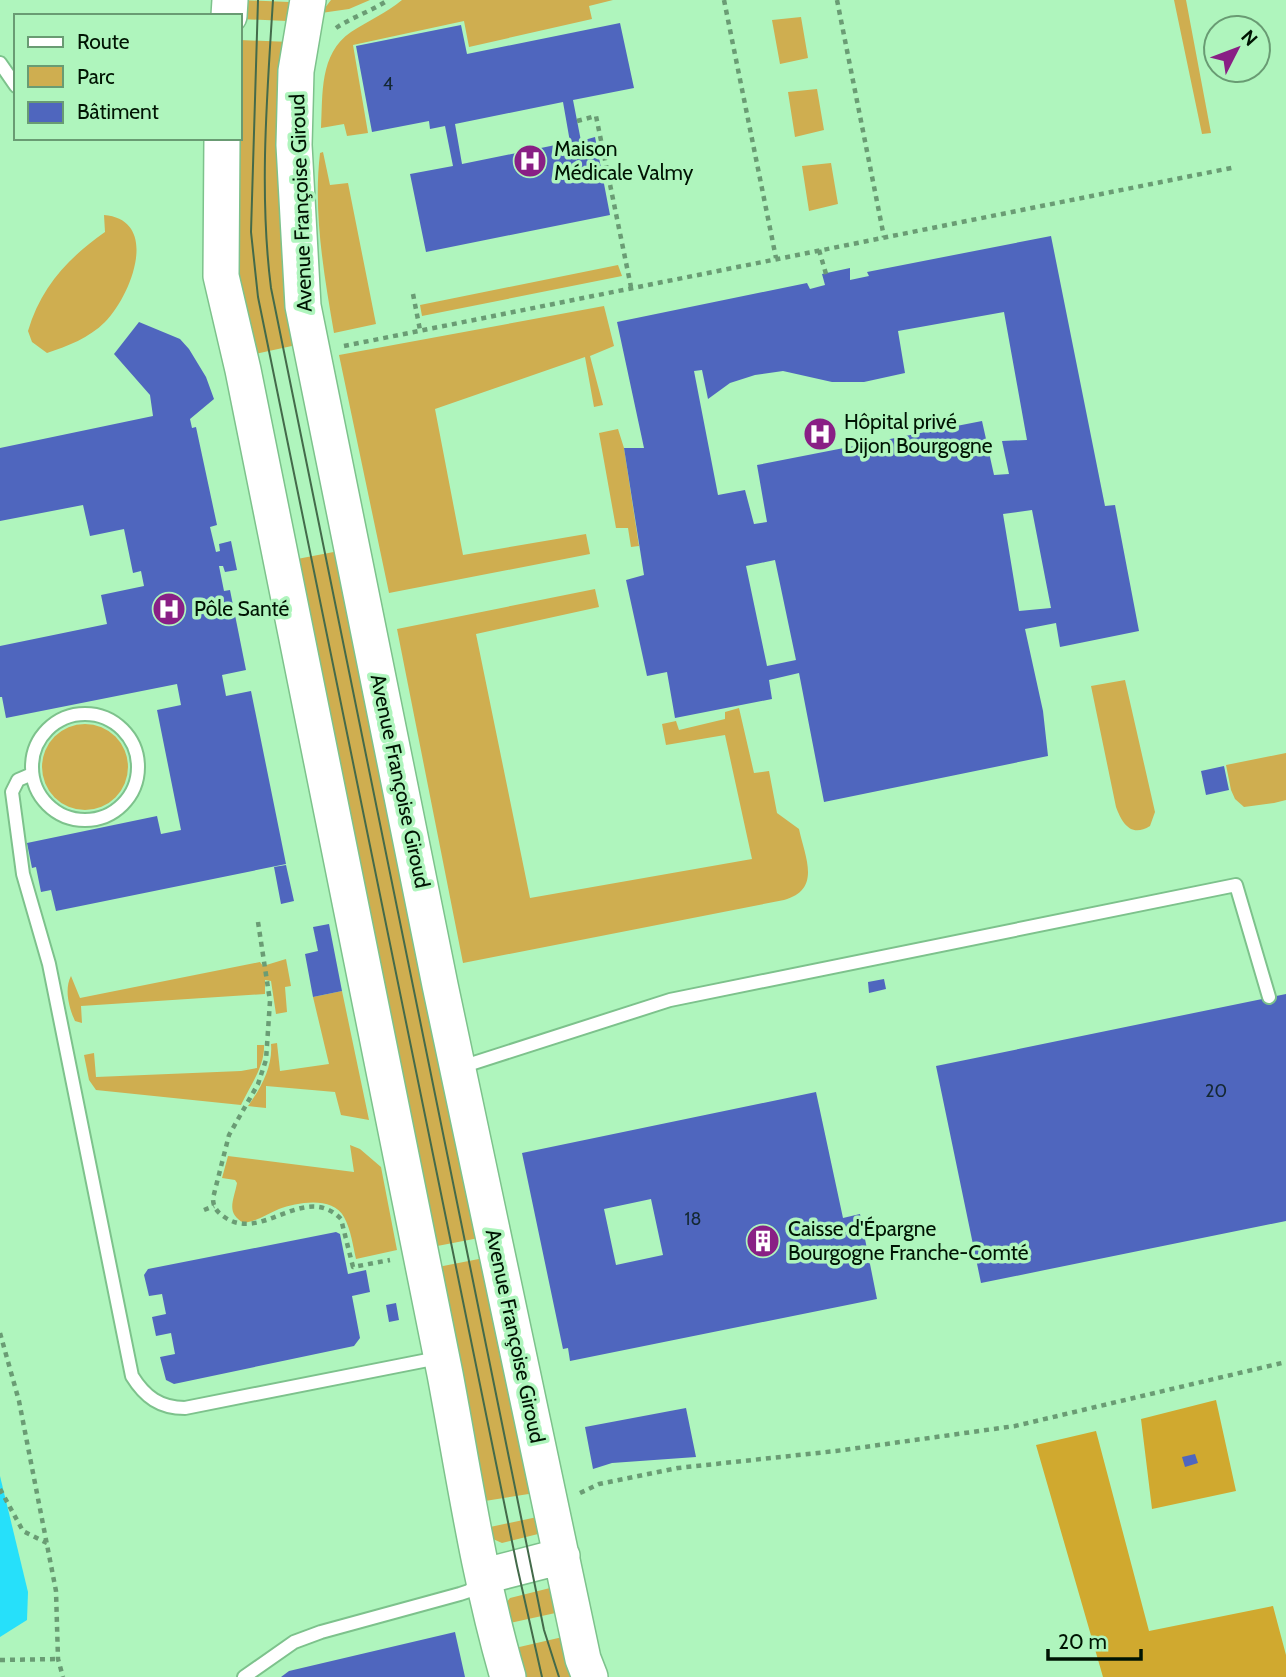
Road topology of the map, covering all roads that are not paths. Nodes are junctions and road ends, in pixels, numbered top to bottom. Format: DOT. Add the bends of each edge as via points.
graph roads {
  1 [pos="308,0"];
  2 [pos="0,63"];
  3 [pos="14,83"];
  4 [pos="222,140"];
  5 [pos="32,774"];
  6 [pos="1269,997"];
  7 [pos="458,1068"];
  8 [pos="442,1358"];
  9 [pos="562,1556"];
  10 [pos="485,1576"];
  11 [pos="244,1677"];
  12 [pos="508,1677"];
  13 [pos="590,1677"];
  1 -- 7 [label="street, Avenue Françoise Giroud" via="296,71 294,145 303,306"];
  2 -- 3 [label="lane"];
  4 -- 8 [label="street" via="221,276"];
  5 -- 5 [label="lane" via="33,756 45,732 67,717 85,714 119,726 137,757 138,774 128,797 110,814 94,820 77,820 47,804"];
  5 -- 8 [label="lane" via="18,780 12,792 23,874 49,964 132,1376 140,1390 163,1406 185,1408"];
  6 -- 7 [label="lane" via="1236,885 670,1000"];
  7 -- 9 [label="street, Avenue Françoise Giroud" via="559,1500"];
  8 -- 10 [label="street"];
  9 -- 10 [label="street"];
  9 -- 13 [label="street, Avenue Françoise Giroud"];
  10 -- 11 [label="lane" via="470,1591 294,1642"];
  10 -- 12 [label="street"];
}
